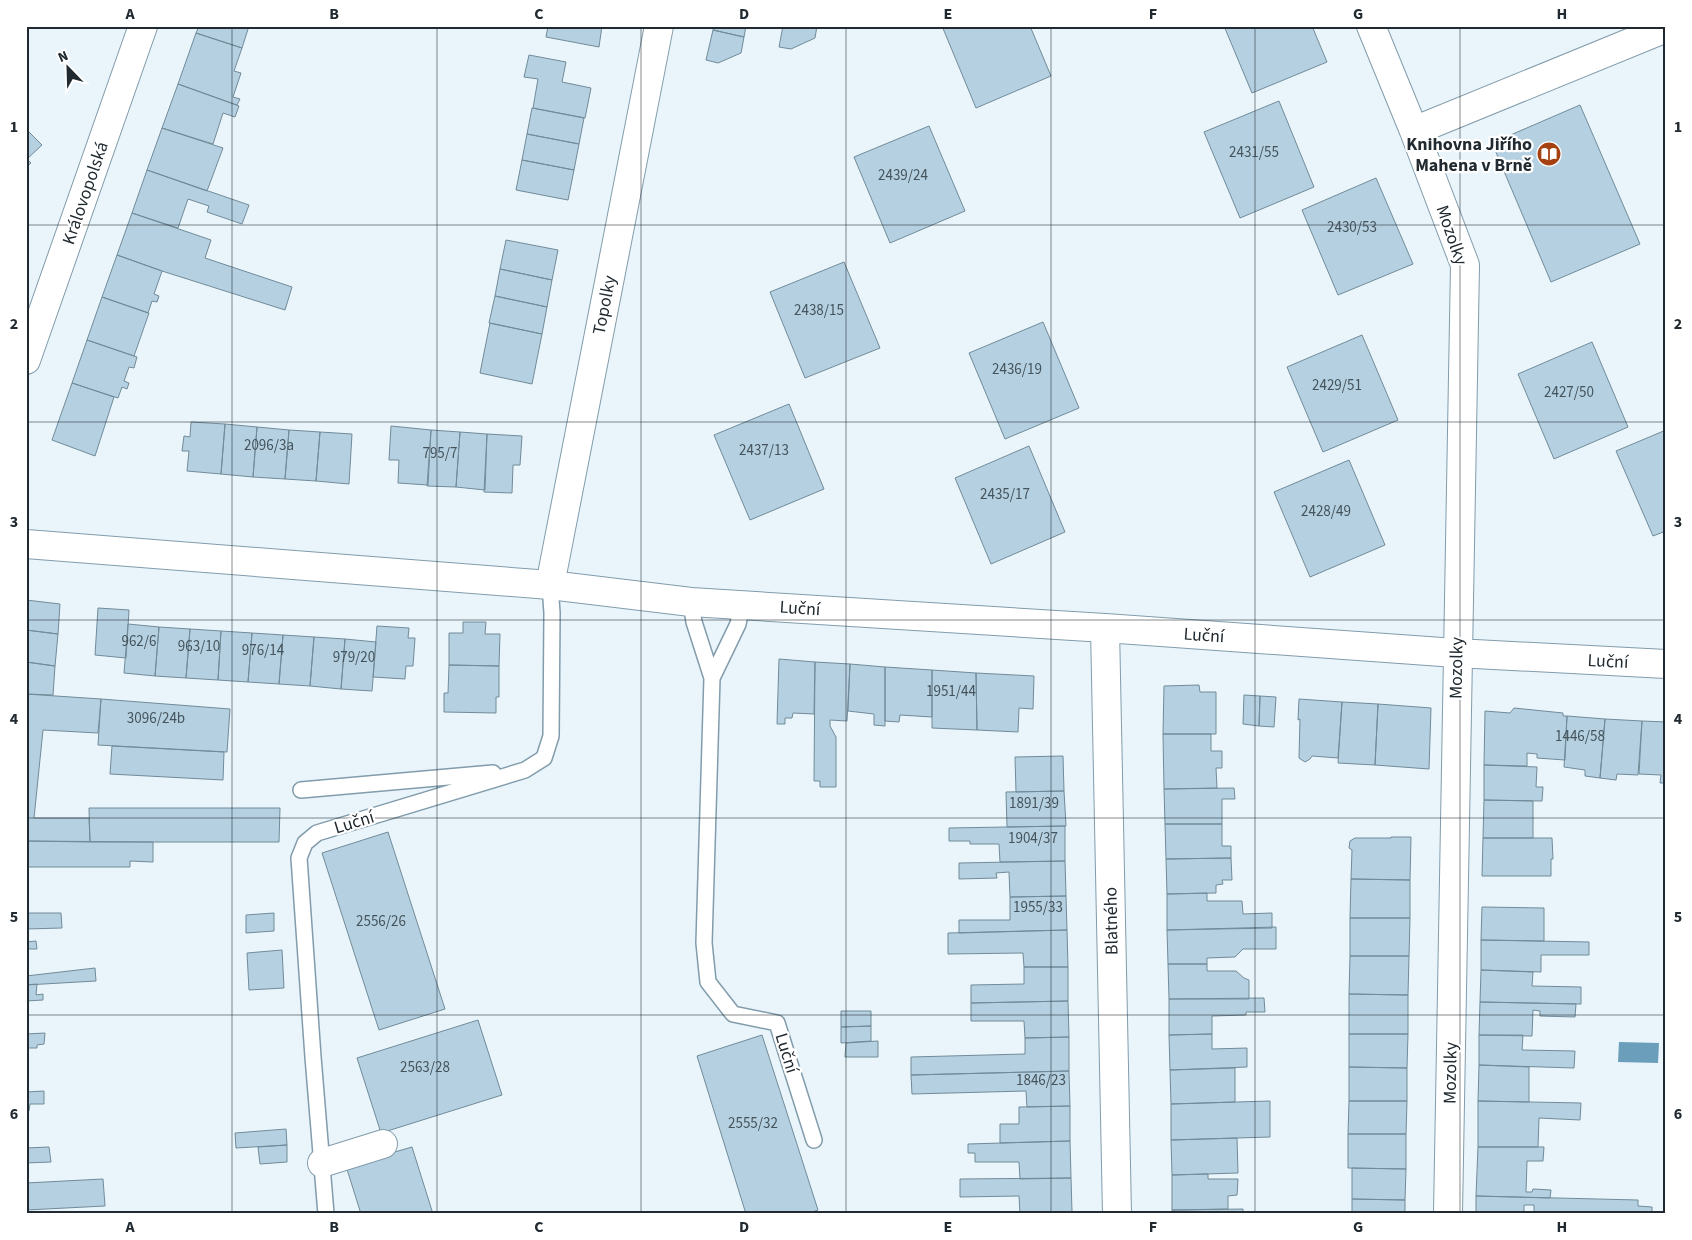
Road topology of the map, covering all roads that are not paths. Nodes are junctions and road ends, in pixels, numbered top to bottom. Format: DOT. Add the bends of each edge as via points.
graph roads {
  1 [pos="143,26"];
  2 [pos="658,26"];
  3 [pos="1371,26"];
  4 [pos="1666,28"];
  5 [pos="1414,131"];
  6 [pos="26,360"];
  7 [pos="26,544"];
  8 [pos="550,584"];
  9 [pos="690,602"];
  10 [pos="742,604"];
  11 [pos="1106,628"];
  12 [pos="1456,653"];
  13 [pos="1666,664"];
  14 [pos="712,678"];
  15 [pos="525,770"];
  16 [pos="301,790"];
  17 [pos="814,1140"];
  18 [pos="383,1144"];
  19 [pos="322,1163"];
  20 [pos="326,1214"];
  21 [pos="1117,1214"];
  22 [pos="1448,1214"];
  1 -- 6 [label="street, Královopolská"];
  2 -- 8 [label="street, Topolky"];
  3 -- 5 [label="street, Mozolky"];
  4 -- 5 [label="street"];
  5 -- 12 [label="street, Mozolky" via="1464,265"];
  7 -- 8 [label="street, Luční"];
  8 -- 9 [label="street, Luční"];
  8 -- 15 [label="lane, Luční" via="551,736 544,758"];
  9 -- 10 [label="street, Luční"];
  9 -- 14 [label="lane, Luční"];
  10 -- 11 [label="street, Luční"];
  10 -- 14 [label="lane, Luční" via="738,624"];
  11 -- 12 [label="street, Luční"];
  11 -- 21 [label="street, Blatného"];
  12 -- 13 [label="street, Luční"];
  12 -- 22 [label="street, Mozolky"];
  14 -- 17 [label="lane, Luční" via="704,943 708,982 734,1014 777,1023"];
  15 -- 16 [label="lane"];
  15 -- 19 [label="lane, Luční" via="317,833 305,843 299,858"];
  18 -- 19 [label="street"];
  19 -- 20 [label="lane, Luční"];
}
